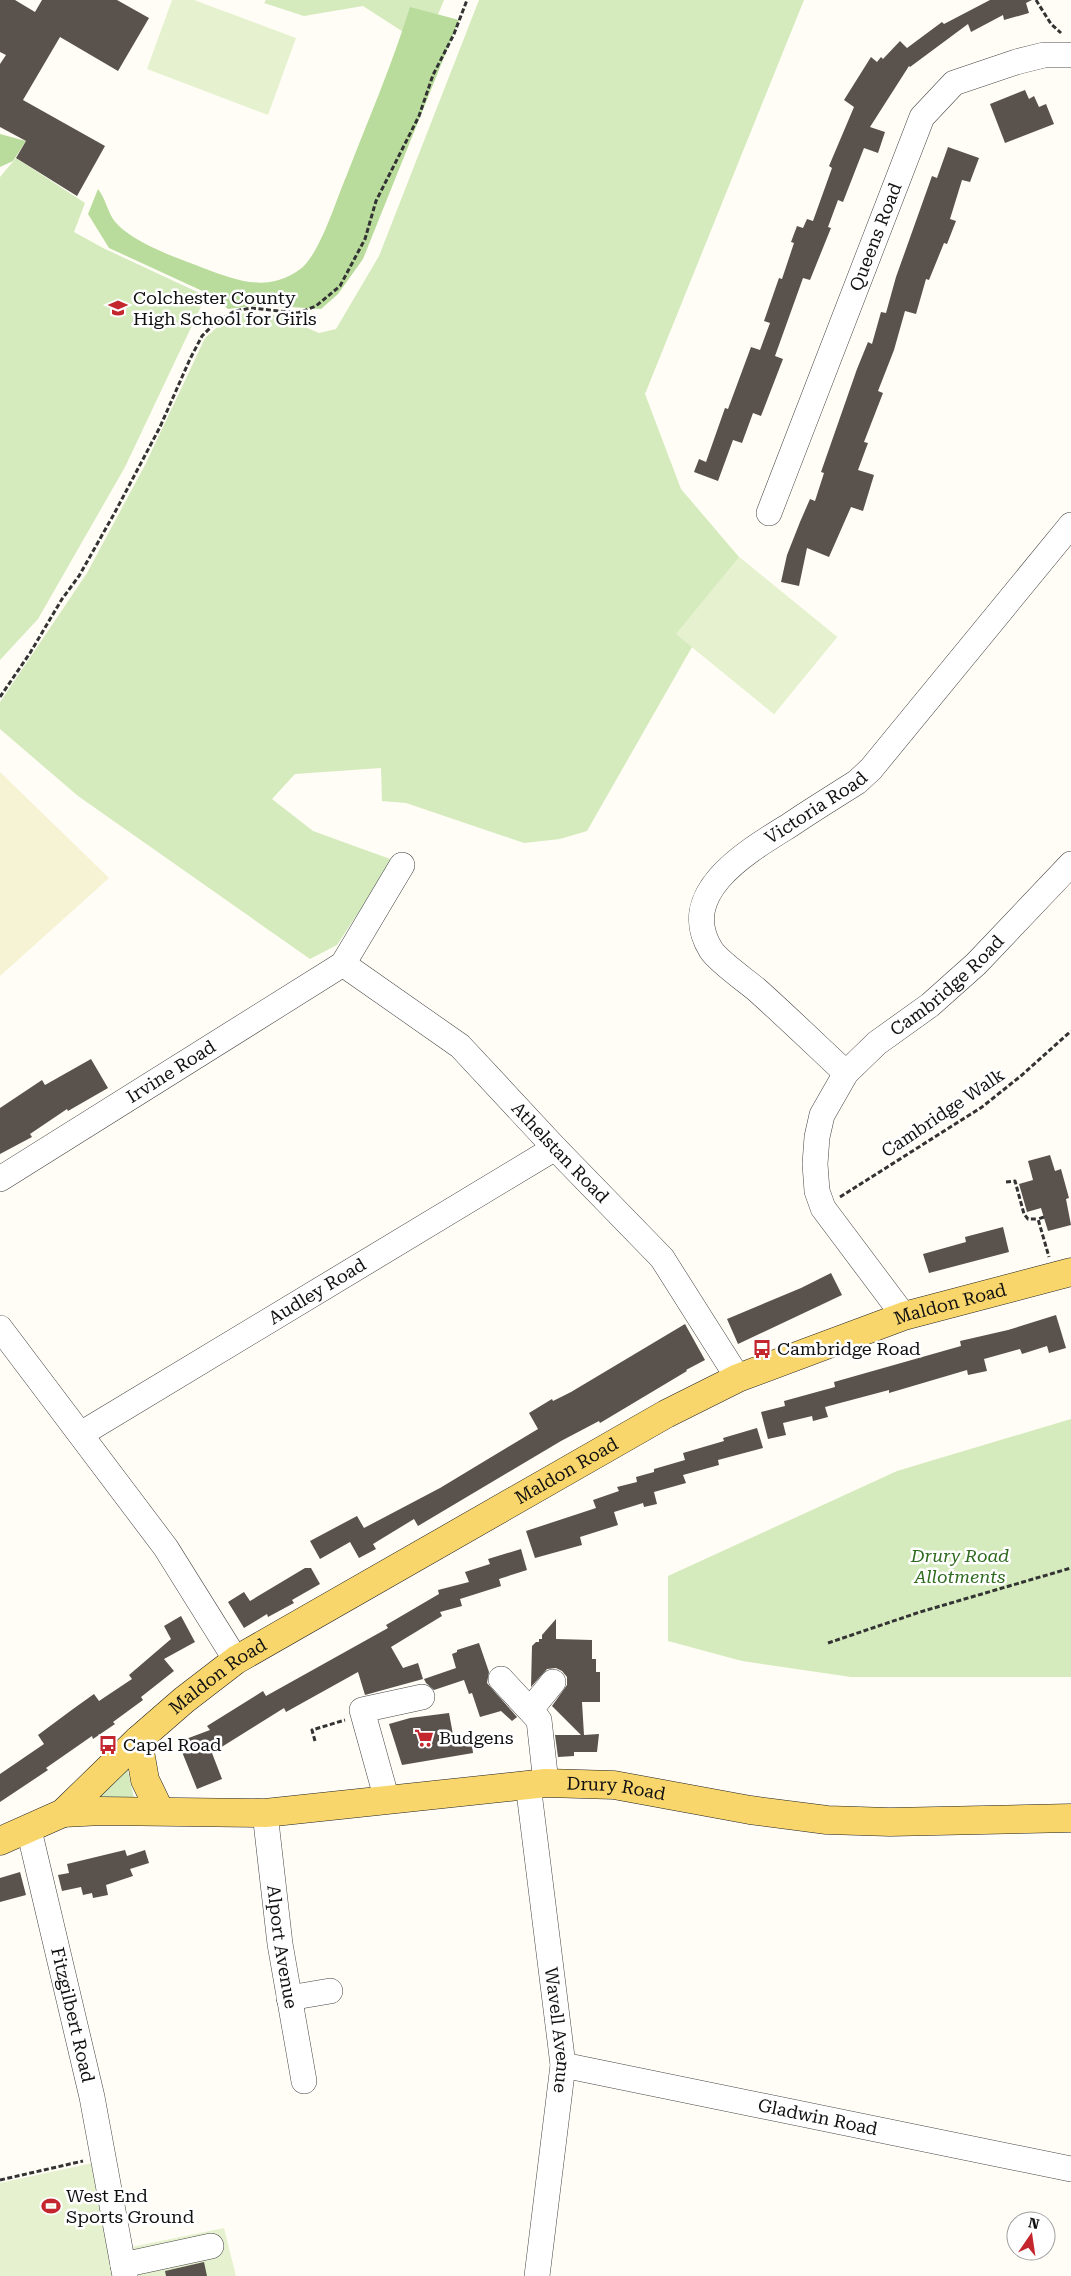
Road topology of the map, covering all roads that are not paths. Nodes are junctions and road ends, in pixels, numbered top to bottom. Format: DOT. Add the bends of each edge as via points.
graph roads {
  1 [pos="1071,55"];
  2 [pos="769,513"];
  3 [pos="1071,525"];
  4 [pos="1071,864"];
  5 [pos="402,865"];
  6 [pos="344,964"];
  7 [pos="846,1073"];
  8 [pos="555,1148"];
  9 [pos="0,1178"];
  10 [pos="1071,1272"];
  11 [pos="904,1316"];
  12 [pos="0,1328"];
  13 [pos="738,1378"];
  14 [pos="81,1434"];
  15 [pos="236,1660"];
  16 [pos="502,1679"];
  17 [pos="553,1682"];
  18 [pos="422,1697"];
  19 [pos="531,1709"];
  20 [pos="138,1740"];
  21 [pos="537,1783"];
  22 [pos="387,1800"];
  23 [pos="160,1811"];
  24 [pos="63,1813"];
  25 [pos="265,1814"];
  26 [pos="1071,1818"];
  27 [pos="29,1830"];
  28 [pos="0,1841"];
  29 [pos="330,1991"];
  30 [pos="289,1998"];
  31 [pos="563,2065"];
  32 [pos="304,2081"];
  33 [pos="1071,2169"];
  34 [pos="211,2246"];
  35 [pos="124,2271"];
  36 [pos="537,2276"];
  1 -- 2 [label="street, Queens Road" via="1044,55 954,83 922,117"];
  3 -- 7 [label="street, Victoria Road" via="871,769 857,782 749,850 717,879 708,894 701,912 702,930 711,951"];
  4 -- 7 [label="street, Cambridge Road" via="976,964 930,1005 877,1043"];
  5 -- 6 [label="street"];
  6 -- 8 [label="street, Athelstan Road" via="460,1046"];
  6 -- 9 [label="street, Irvine Road"];
  7 -- 11 [label="street, Cambridge Road" via="822,1114 816,1137 817,1191 823,1208"];
  8 -- 13 [label="street, Athelstan Road" via="662,1258"];
  8 -- 14 [label="street, Audley Road"];
  10 -- 11 [label="main road, Maldon Road"];
  11 -- 13 [label="main road, Maldon Road"];
  12 -- 14 [label="street"];
  13 -- 15 [label="main road, Maldon Road" via="603,1448"];
  14 -- 15 [label="street" via="166,1548"];
  15 -- 20 [label="main road, Maldon Road"];
  16 -- 19 [label="street" via="512,1693"];
  17 -- 19 [label="street"];
  18 -- 22 [label="street" via="362,1710"];
  19 -- 21 [label="street, Wavell Avenue" via="539,1720"];
  20 -- 23 [label="main road" via="144,1780"];
  20 -- 24 [label="main road, Maldon Road"];
  21 -- 22 [label="main road, Drury Road"];
  21 -- 26 [label="main road, Drury Road" via="614,1785 750,1810 827,1820 890,1822"];
  21 -- 31 [label="street, Wavell Avenue"];
  22 -- 25 [label="main road, Drury Road"];
  23 -- 24 [label="main road, Drury Road"];
  23 -- 25 [label="main road, Drury Road"];
  24 -- 27 [label="main road"];
  25 -- 30 [label="street, Alport Avenue"];
  27 -- 28 [label="main road"];
  27 -- 35 [label="street, Fitzgilbert Road" via="92,2097"];
  29 -- 30 [label="street"];
  30 -- 32 [label="street, Alport Avenue"];
  31 -- 33 [label="street, Gladwin Road"];
  31 -- 36 [label="street, Wavell Avenue"];
  34 -- 35 [label="street"];
}
